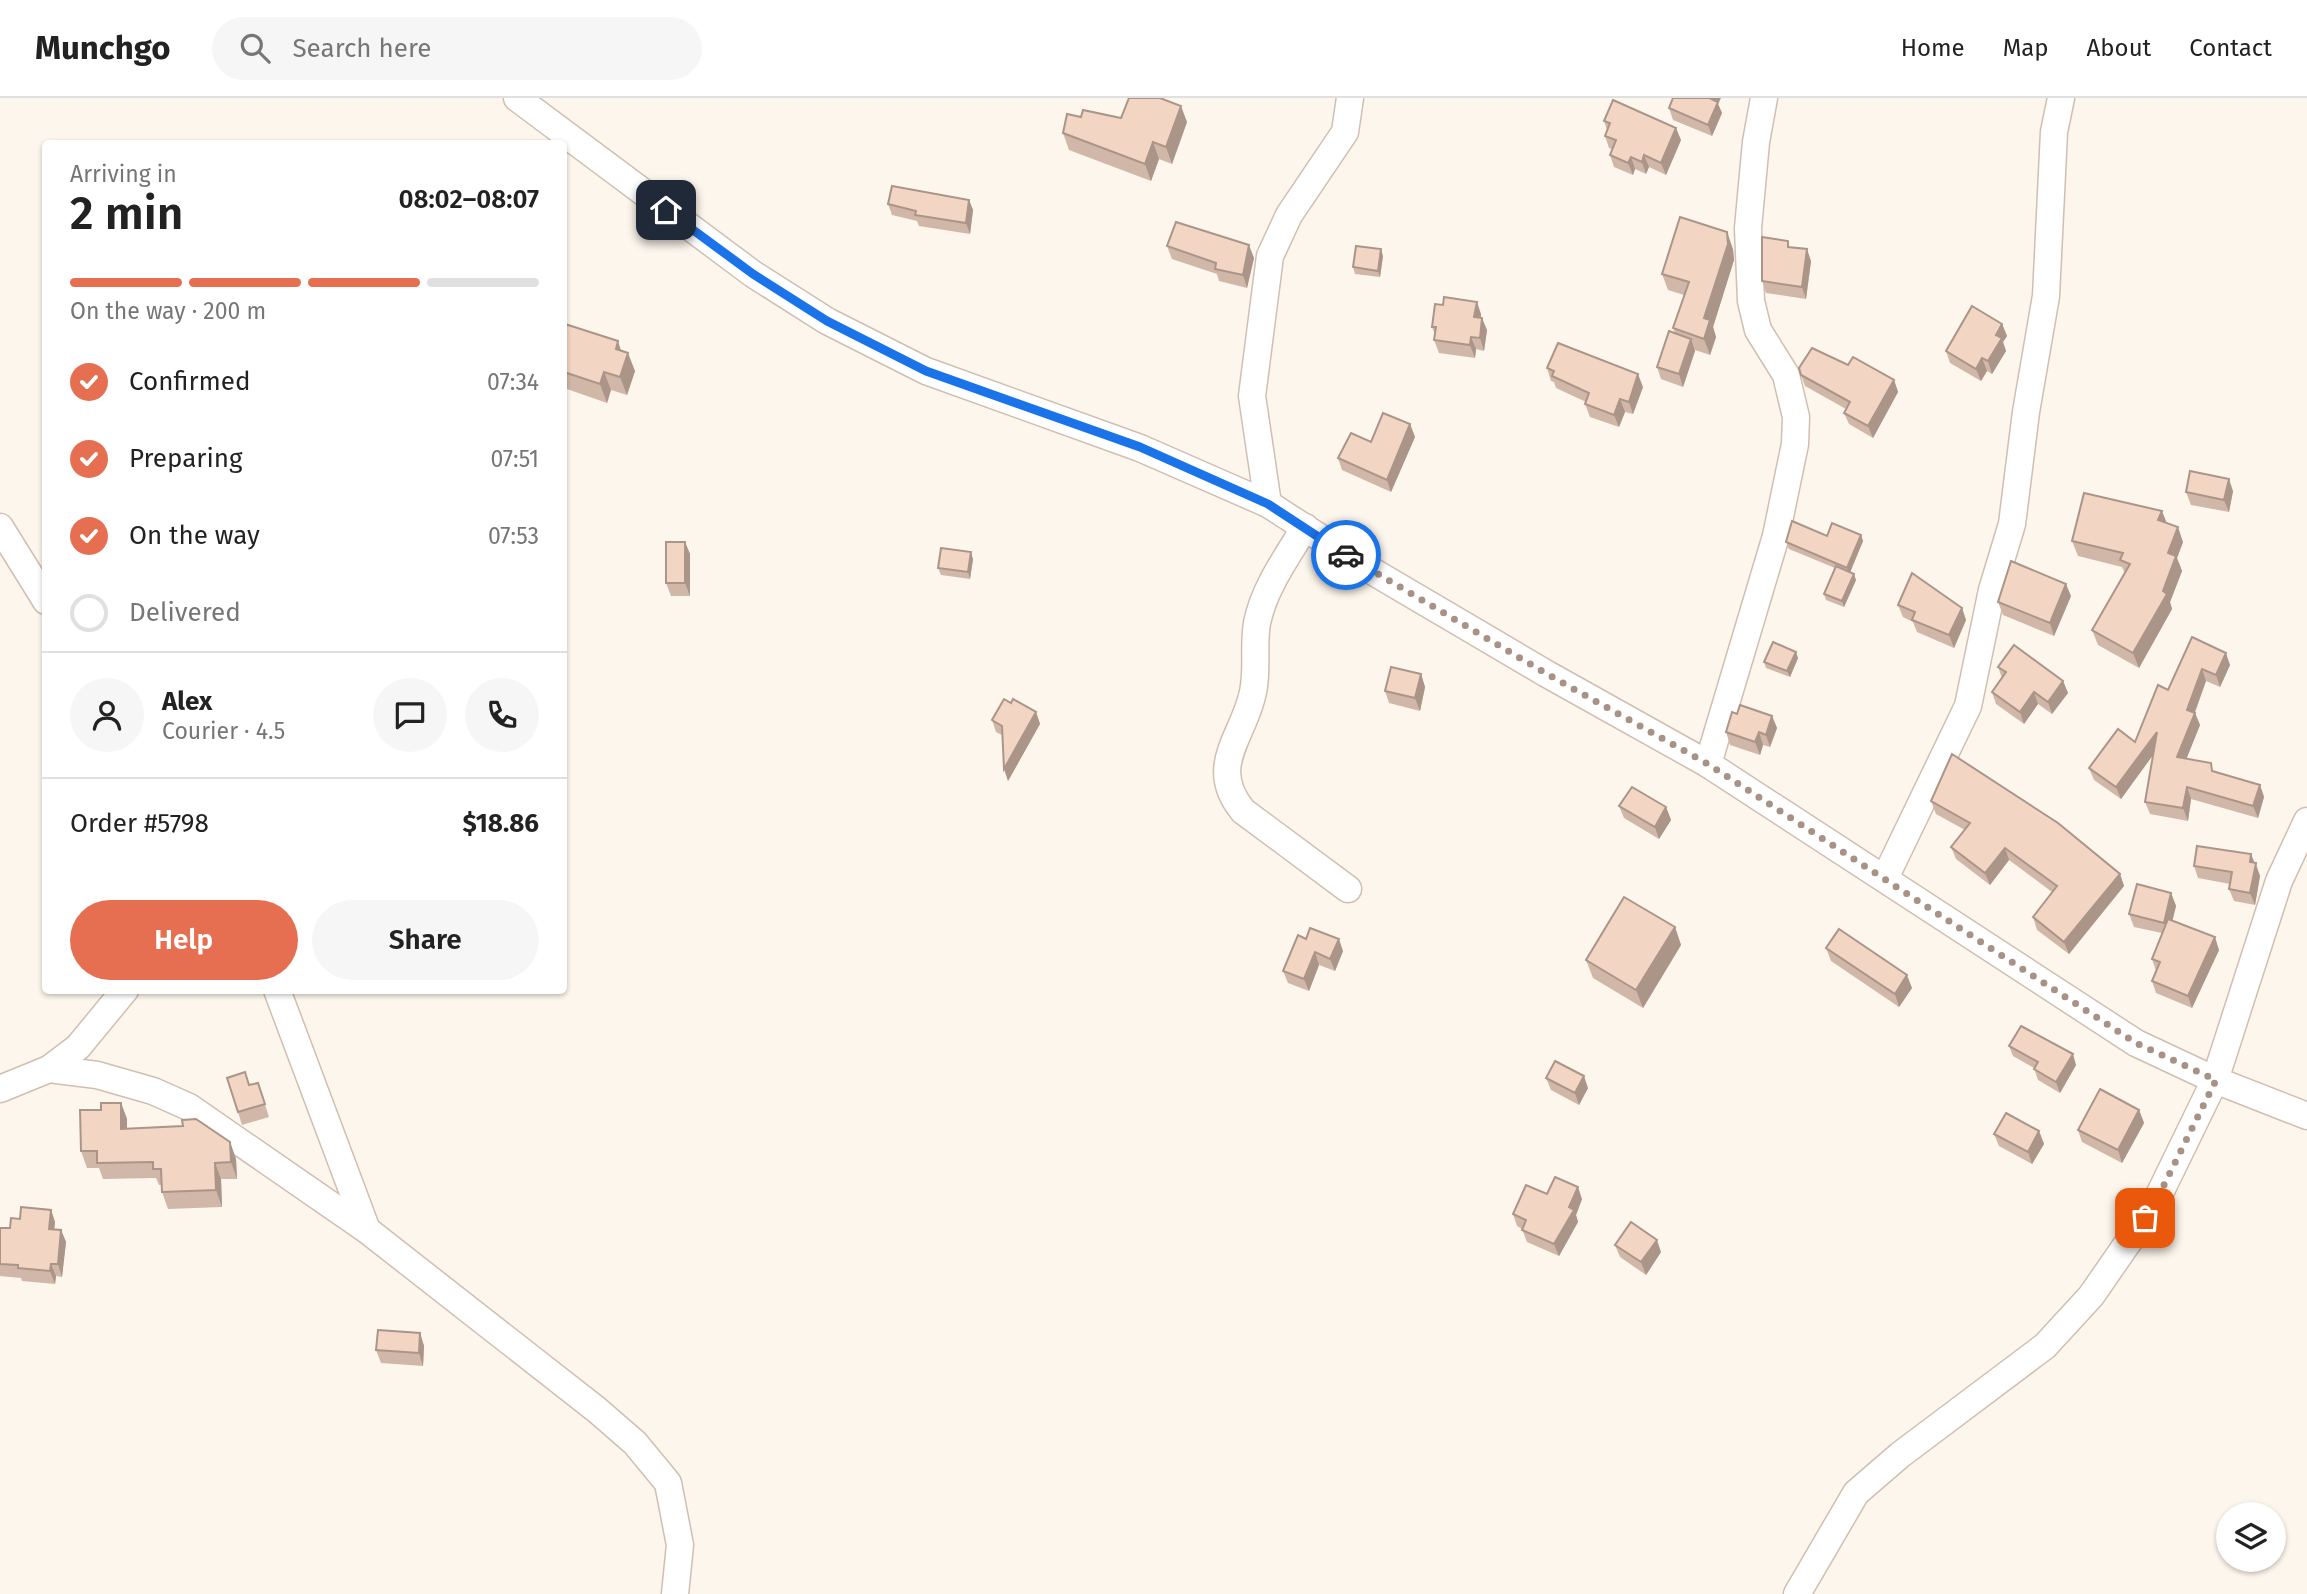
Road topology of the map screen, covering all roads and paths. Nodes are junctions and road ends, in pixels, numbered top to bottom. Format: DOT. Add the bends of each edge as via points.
graph roads {
  1 [pos="517,98"];
  2 [pos="1350,98"];
  3 [pos="1764,98"];
  4 [pos="2061,98"];
  5 [pos="1268,504"];
  6 [pos="0,527"];
  7 [pos="1305,527"];
  8 [pos="42,595"];
  9 [pos="1708,764"];
  10 [pos="2307,821"];
  11 [pos="2301,847"];
  12 [pos="1885,876"];
  13 [pos="1348,889"];
  14 [pos="122,994"];
  15 [pos="278,994"];
  16 [pos="49,1069"];
  17 [pos="2216,1080"];
  18 [pos="0,1089"];
  19 [pos="2307,1116"];
  20 [pos="367,1230"];
  21 [pos="675,1594"];
  22 [pos="1797,1594"];
  1 -- 5 [label="street" via="753,274 827,321 926,371 1140,447"];
  2 -- 5 [label="street" via="1345,132 1289,215 1270,256 1252,396"];
  3 -- 9 [label="street" via="1748,228 1751,301 1758,330 1786,375 1796,417 1795,444 1776,536"];
  4 -- 12 [label="street" via="2054,132 2046,296 2012,524 1985,616 1968,706"];
  5 -- 7 [label="street"];
  6 -- 8 [label="street"];
  7 -- 9 [label="street" via="1535,668"];
  7 -- 13 [label="street" via="1267,592 1257,622 1252,695 1231,750 1227,784 1243,811"];
  9 -- 12 [label="street"];
  10 -- 11 [label="street"];
  11 -- 17 [label="street" via="2280,881"];
  12 -- 17 [label="street" via="2125,1036"];
  14 -- 16 [label="street" via="78,1047"];
  15 -- 20 [label="street"];
  16 -- 18 [label="street"];
  16 -- 20 [label="street" via="97,1075 190,1107"];
  17 -- 19 [label="street"];
  17 -- 22 [label="street" via="2159,1195 2091,1296 2045,1346 1856,1493"];
  20 -- 21 [label="street" via="635,1443 668,1483 680,1545"];
}
